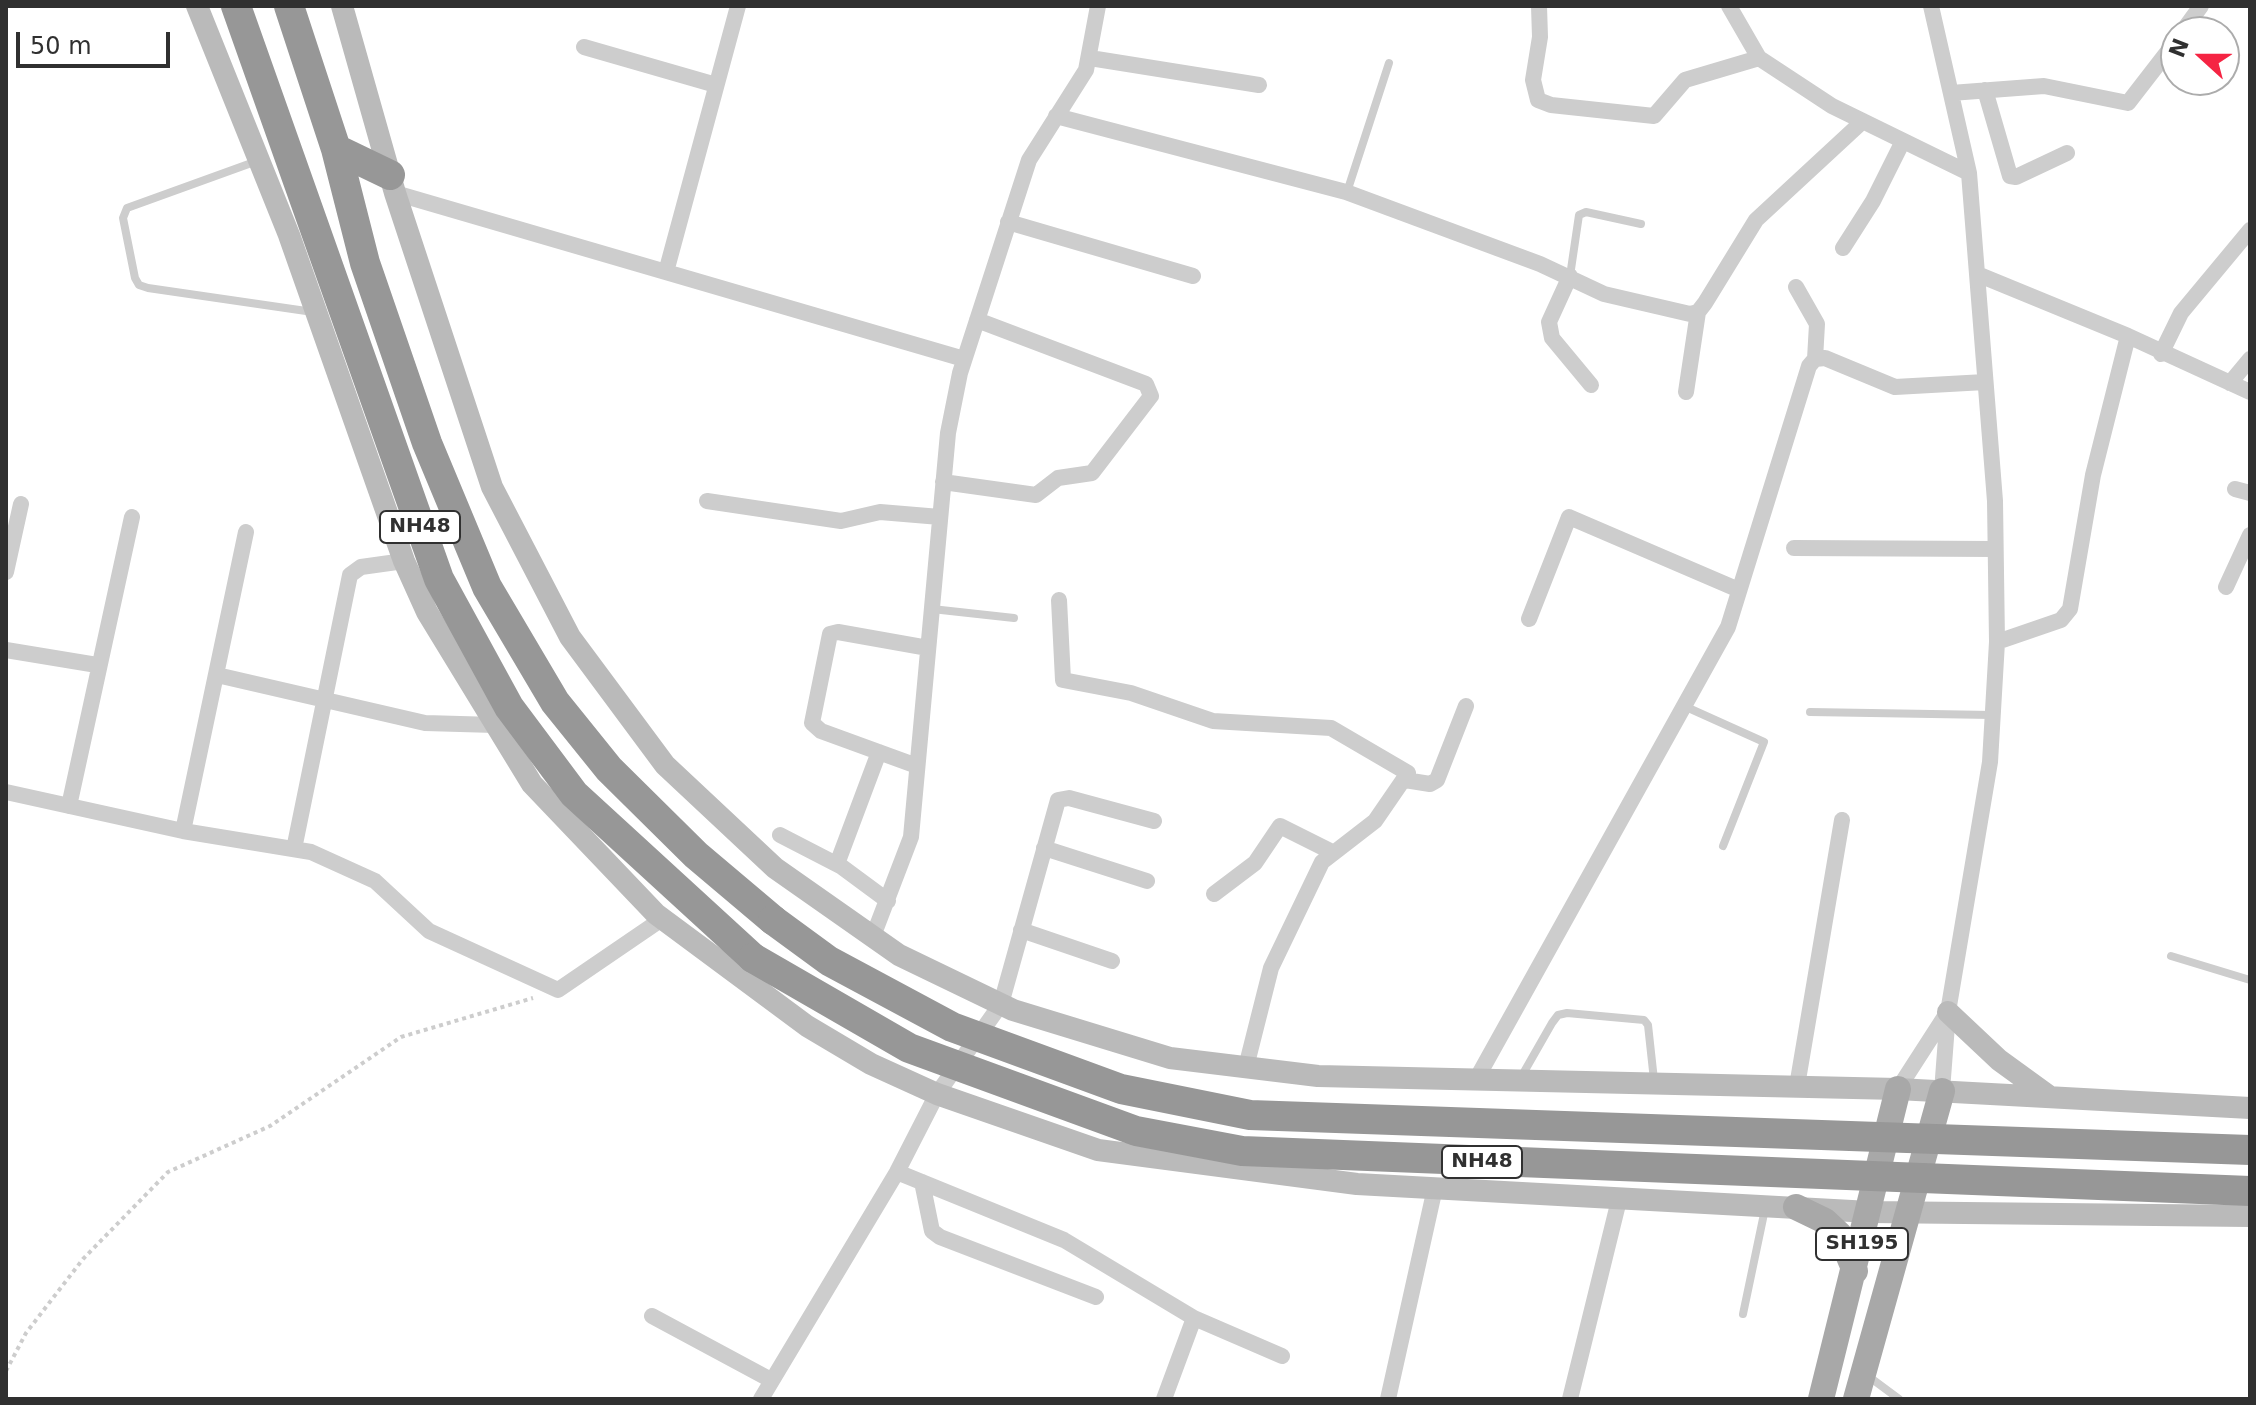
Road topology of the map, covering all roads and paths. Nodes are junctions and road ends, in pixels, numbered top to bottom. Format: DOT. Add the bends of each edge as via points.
graph roads {
  1 [pos="197,6"];
  2 [pos="236,6"];
  3 [pos="289,6"];
  4 [pos="342,6"];
  5 [pos="738,6"];
  6 [pos="1098,6"];
  7 [pos="1539,6"];
  8 [pos="1729,6"];
  9 [pos="1931,6"];
  10 [pos="584,47"];
  11 [pos="1090,58"];
  12 [pos="1759,58"];
  13 [pos="2160,62"];
  14 [pos="1389,63"];
  15 [pos="716,85"];
  16 [pos="1259,85"];
  17 [pos="1985,90"];
  18 [pos="1951,93"];
  19 [pos="1056,116"];
  20 [pos="1863,121"];
  21 [pos="1903,141"];
  22 [pos="336,149"];
  23 [pos="2067,153"];
  24 [pos="261,160"];
  25 [pos="1969,173"];
  26 [pos="392,184"];
  27 [pos="1346,192"];
  28 [pos="301,195"];
  29 [pos="1008,222"];
  30 [pos="1641,224"];
  31 [pos="2250,230"];
  32 [pos="289,235"];
  33 [pos="1843,248"];
  34 [pos="666,272"];
  35 [pos="1977,274"];
  36 [pos="1193,276"];
  37 [pos="1570,276"];
  38 [pos="1796,287"];
  39 [pos="1698,312"];
  40 [pos="317,313"];
  41 [pos="977,320"];
  42 [pos="2128,336"];
  43 [pos="2161,354"];
  44 [pos="964,359"];
  45 [pos="1815,359"];
  46 [pos="2250,359"];
  47 [pos="1985,382"];
  48 [pos="2230,383"];
  49 [pos="1591,385"];
  50 [pos="1686,392"];
  51 [pos="2250,392"];
  52 [pos="943,482"];
  53 [pos="707,501"];
  54 [pos="21,504"];
  55 [pos="132,517"];
  56 [pos="940,517"];
  57 [pos="246,532"];
  58 [pos="2250,535"];
  59 [pos="1794,548"];
  60 [pos="1995,549"];
  61 [pos="404,561"];
  62 [pos="6,572"];
  63 [pos="2226,587"];
  64 [pos="1739,590"];
  65 [pos="1059,600"];
  66 [pos="932,609"];
  67 [pos="1014,618"];
  68 [pos="1529,619"];
  69 [pos="1997,642"];
  70 [pos="928,648"];
  71 [pos="6,650"];
  72 [pos="97,665"];
  73 [pos="217,675"];
  74 [pos="325,701"];
  75 [pos="1466,706"];
  76 [pos="1684,706"];
  77 [pos="1810,712"];
  78 [pos="1992,715"];
  79 [pos="495,725"];
  80 [pos="879,752"];
  81 [pos="917,766"];
  82 [pos="1405,780"];
  83 [pos="6,792"];
  84 [pos="69,806"];
  85 [pos="1842,820"];
  86 [pos="1154,821"];
  87 [pos="183,831"];
  88 [pos="780,835"];
  89 [pos="1723,846"];
  90 [pos="1044,848"];
  91 [pos="294,849"];
  92 [pos="1332,852"];
  93 [pos="837,864"];
  94 [pos="1147,881"];
  95 [pos="1214,894"];
  96 [pos="888,901"];
  97 [pos="662,919"];
  98 [pos="1021,930"];
  99 [pos="872,939"];
  100 [pos="2171,956"];
  101 [pos="1112,961"];
  102 [pos="2250,980"];
  103 [pos="558,990"];
  104 [pos="995,1001"];
  105 [pos="1948,1012"];
  106 [pos="1246,1067"];
  107 [pos="1477,1078"];
  108 [pos="1520,1079"];
  109 [pos="1654,1083"];
  110 [pos="1797,1086"];
  111 [pos="1898,1089"];
  112 [pos="930,1091"];
  113 [pos="1942,1091"];
  114 [pos="2050,1097"];
  115 [pos="2250,1108"];
  116 [pos="2250,1150"];
  117 [pos="897,1172"];
  118 [pos="922,1182"];
  119 [pos="1435,1188"];
  120 [pos="2250,1191"];
  121 [pos="1620,1196"];
  122 [pos="1766,1205"];
  123 [pos="1796,1207"];
  124 [pos="1870,1212"];
  125 [pos="1907,1212"];
  126 [pos="2250,1216"];
  127 [pos="1855,1271"];
  128 [pos="1096,1297"];
  129 [pos="1743,1314"];
  130 [pos="652,1316"];
  131 [pos="1194,1318"];
  132 [pos="1282,1356"];
  133 [pos="6,1371"];
  134 [pos="1864,1373"];
  135 [pos="771,1380"];
  136 [pos="761,1399"];
  137 [pos="1164,1399"];
  138 [pos="1388,1399"];
  139 [pos="1570,1399"];
  140 [pos="1821,1399"];
  141 [pos="1856,1399"];
  142 [pos="1899,1399"];
  1 -- 24 [label="street"];
  2 -- 28 [label="highway, NH48"];
  3 -- 22 [label="highway, NH48"];
  4 -- 26 [label="street"];
  5 -- 15 [label="street"];
  6 -- 11 [label="street"];
  7 -- 12 [label="street" via="1533,80 1538,100 1551,105 1654,116 1685,80"];
  8 -- 12 [label="street"];
  9 -- 18 [label="street"];
  10 -- 15 [label="street"];
  11 -- 16 [label="street"];
  11 -- 19 [label="street"];
  12 -- 20 [label="street"];
  13 -- 17 [label="street" via="2128,103 2044,86"];
  14 -- 27 [label="lane"];
  15 -- 34 [label="street"];
  17 -- 18 [label="street"];
  17 -- 23 [label="street" via="2010,176"];
  18 -- 25 [label="street"];
  19 -- 27 [label="street"];
  19 -- 29 [label="street" via="1029,160"];
  20 -- 21 [label="street"];
  20 -- 39 [label="street" via="1756,220"];
  21 -- 25 [label="street"];
  21 -- 33 [label="street"];
  22 -- 26 [label="highway"];
  22 -- 116 [label="highway, NH48, bridge" via="365,263 427,443 487,587 555,702 609,769 696,855 773,920 829,961 952,1027 1121,1089 1250,1115"];
  24 -- 32 [label="street"];
  24 -- 40 [label="lane" via="127,208 123,218 135,278 148,288"];
  25 -- 35 [label="street"];
  26 -- 34 [label="street"];
  26 -- 99 [label="street" via="492,487 570,637 665,765 775,868"];
  27 -- 37 [label="street"];
  28 -- 32 [label="highway"];
  28 -- 120 [label="highway, NH48, bridge" via="439,579 509,707 574,794 753,958 909,1048 1136,1131 1242,1151"];
  29 -- 36 [label="street"];
  29 -- 41 [label="street"];
  30 -- 37 [label="lane" via="1579,215"];
  31 -- 43 [label="street" via="2181,313"];
  32 -- 40 [label="street"];
  34 -- 44 [label="street"];
  35 -- 42 [label="street"];
  35 -- 47 [label="street"];
  37 -- 39 [label="street" via="1613,297"];
  37 -- 49 [label="street" via="1549,322 1552,338"];
  38 -- 45 [label="street" via="1817,324"];
  39 -- 50 [label="street"];
  40 -- 61 [label="street"];
  41 -- 44 [label="street"];
  41 -- 52 [label="street" via="1146,384 1151,396 1092,473 1058,478 1036,495"];
  42 -- 43 [label="street"];
  42 -- 69 [label="street" via="2093,475 2070,609 2061,620"];
  43 -- 48 [label="street"];
  44 -- 52 [label="street"];
  45 -- 47 [label="street" via="1825,358 1895,387"];
  45 -- 64 [label="street"];
  46 -- 48 [label="street"];
  47 -- 60 [label="street"];
  48 -- 51 [label="street"];
  52 -- 56 [label="street"];
  53 -- 56 [label="street" via="841,521 880,512"];
  54 -- 62 [label="street"];
  55 -- 72 [label="street"];
  56 -- 66 [label="street"];
  57 -- 73 [label="street"];
  58 -- 63 [label="street"];
  59 -- 60 [label="street"];
  60 -- 69 [label="street"];
  61 -- 74 [label="street" via="353,569"];
  61 -- 79 [label="street" via="427,612"];
  64 -- 68 [label="street" via="1569,517"];
  64 -- 76 [label="street" via="1728,627"];
  65 -- 82 [label="street" via="1063,680 1131,693 1213,721 1331,728 1405,769"];
  66 -- 67 [label="lane"];
  66 -- 70 [label="street"];
  69 -- 78 [label="street"];
  70 -- 80 [label="street" via="838,632 827,640 812,723"];
  70 -- 81 [label="street"];
  71 -- 72 [label="street"];
  72 -- 84 [label="street"];
  73 -- 74 [label="street"];
  73 -- 87 [label="street"];
  74 -- 79 [label="street" via="425,723"];
  74 -- 91 [label="street"];
  75 -- 82 [label="street" via="1437,780"];
  76 -- 89 [label="lane" via="1764,742"];
  76 -- 107 [label="street"];
  77 -- 78 [label="lane"];
  78 -- 105 [label="street" via="1990,762"];
  79 -- 97 [label="street" via="532,784"];
  80 -- 81 [label="street"];
  80 -- 93 [label="street"];
  81 -- 96 [label="street" via="911,837"];
  82 -- 92 [label="street" via="1375,821"];
  83 -- 84 [label="street"];
  84 -- 87 [label="street"];
  85 -- 110 [label="street"];
  86 -- 90 [label="street" via="1063,798 1055,806"];
  87 -- 91 [label="street"];
  88 -- 93 [label="street"];
  90 -- 94 [label="street"];
  90 -- 98 [label="street"];
  91 -- 103 [label="street" via="375,881 429,931"];
  92 -- 95 [label="street" via="1280,826 1255,863"];
  92 -- 106 [label="street" via="1322,862 1275,959"];
  93 -- 96 [label="street"];
  96 -- 99 [label="street"];
  97 -- 103 [label="street"];
  97 -- 112 [label="street" via="807,1026"];
  98 -- 101 [label="street"];
  98 -- 104 [label="street"];
  99 -- 104 [label="street"];
  100 -- 102 [label="lane"];
  103 -- 133 [label="path" via="409,1033 270,1126 168,1172 83,1259 26,1333"];
  104 -- 106 [label="street" via="1170,1058"];
  104 -- 112 [label="street"];
  105 -- 111 [label="street"];
  105 -- 113 [label="street"];
  105 -- 114 [label="street" via="1999,1060"];
  106 -- 107 [label="street" via="1318,1076"];
  107 -- 108 [label="street"];
  108 -- 109 [label="street"];
  108 -- 109 [label="lane" via="1552,1023 1567,1013 1644,1020"];
  109 -- 110 [label="street"];
  110 -- 111 [label="street"];
  111 -- 113 [label="street"];
  111 -- 124 [label="main road, SH195"];
  112 -- 117 [label="street"];
  112 -- 119 [label="street" via="1098,1150 1357,1184"];
  113 -- 114 [label="street"];
  113 -- 125 [label="main road"];
  114 -- 115 [label="street"];
  117 -- 118 [label="street"];
  117 -- 135 [label="street"];
  118 -- 128 [label="street" via="930,1225 940,1237"];
  118 -- 131 [label="street" via="1064,1240"];
  119 -- 121 [label="street"];
  119 -- 138 [label="street"];
  121 -- 122 [label="street"];
  121 -- 139 [label="street"];
  122 -- 123 [label="street"];
  122 -- 129 [label="lane"];
  123 -- 124 [label="street"];
  123 -- 127 [label="main road" via="1840,1235"];
  124 -- 125 [label="street"];
  124 -- 127 [label="main road, SH195"];
  125 -- 126 [label="street"];
  125 -- 134 [label="main road"];
  127 -- 140 [label="main road, SH195"];
  130 -- 135 [label="street"];
  131 -- 132 [label="street"];
  131 -- 137 [label="street"];
  134 -- 141 [label="main road"];
  134 -- 142 [label="lane"];
  135 -- 136 [label="street"];
}
